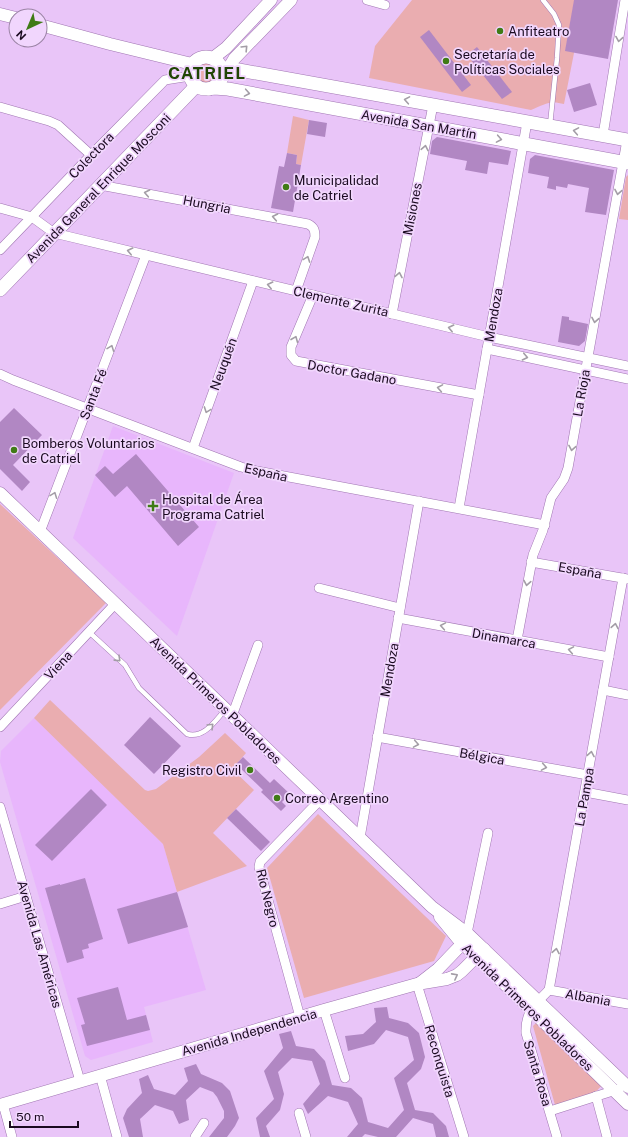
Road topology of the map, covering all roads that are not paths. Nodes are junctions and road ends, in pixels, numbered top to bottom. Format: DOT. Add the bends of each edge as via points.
graph roads {
  1 [pos="271,0"];
  2 [pos="291,0"];
  3 [pos="367,0"];
  4 [pos="543,0"];
  5 [pos="625,0"];
  6 [pos="385,5"];
  7 [pos="48,27"];
  8 [pos="213,58"];
  9 [pos="224,72"];
  10 [pos="193,75"];
  11 [pos="209,90"];
  12 [pos="433,105"];
  13 [pos="0,107"];
  14 [pos="527,122"];
  15 [pos="429,126"];
  16 [pos="550,126"];
  17 [pos="603,136"];
  18 [pos="628,140"];
  19 [pos="523,144"];
  20 [pos="91,154"];
  21 [pos="626,162"];
  22 [pos="100,184"];
  23 [pos="0,208"];
  24 [pos="32,217"];
  25 [pos="54,233"];
  26 [pos="0,250"];
  27 [pos="146,255"];
  28 [pos="253,281"];
  29 [pos="0,290"];
  30 [pos="296,291"];
  31 [pos="313,295"];
  32 [pos="392,314"];
  33 [pos="489,337"];
  34 [pos="487,349"];
  35 [pos="588,358"];
  36 [pos="628,366"];
  37 [pos="586,370"];
  38 [pos="0,374"];
  39 [pos="628,379"];
  40 [pos="479,396"];
  41 [pos="88,408"];
  42 [pos="193,448"];
  43 [pos="0,494"];
  44 [pos="419,501"];
  45 [pos="459,508"];
  46 [pos="545,524"];
  47 [pos="40,532"];
  48 [pos="531,562"];
  49 [pos="626,578"];
  50 [pos="319,588"];
  51 [pos="115,604"];
  52 [pos="400,608"];
  53 [pos="398,618"];
  54 [pos="89,632"];
  55 [pos="517,640"];
  56 [pos="258,645"];
  57 [pos="609,657"];
  58 [pos="603,690"];
  59 [pos="628,695"];
  60 [pos="229,713"];
  61 [pos="0,727"];
  62 [pos="377,737"];
  63 [pos="588,775"];
  64 [pos="585,792"];
  65 [pos="320,800"];
  66 [pos="628,800"];
  67 [pos="0,807"];
  68 [pos="488,833"];
  69 [pos="360,838"];
  70 [pos="26,896"];
  71 [pos="0,904"];
  72 [pos="468,939"];
  73 [pos="480,953"];
  74 [pos="417,984"];
  75 [pos="549,990"];
  76 [pos="628,1004"];
  77 [pos="534,1005"];
  78 [pos="324,1010"];
  79 [pos="300,1017"];
  80 [pos="100,1075"];
  81 [pos="345,1078"];
  82 [pos="80,1081"];
  83 [pos="628,1086"];
  84 [pos="614,1090"];
  85 [pos="596,1096"];
  86 [pos="1,1104"];
  87 [pos="628,1104"];
  88 [pos="550,1111"];
  89 [pos="299,1113"];
  90 [pos="204,1123"];
  91 [pos="12,1137"];
  92 [pos="117,1137"];
  93 [pos="195,1137"];
  94 [pos="306,1137"];
  95 [pos="464,1137"];
  96 [pos="557,1137"];
  97 [pos="607,1137"];
  1 -- 8 [label="street" via="226,48"];
  9 -- 2 [label="street, one-way"];
  3 -- 6 [label="street"];
  4 -- 16 [label="lane" via="559,25"];
  5 -- 17 [label="street, one-way"];
  7 -- 10 [label="street" via="110,44"];
  8 -- 9 [label="main road"];
  8 -- 10 [label="main road" via="200,58"];
  9 -- 11 [label="main road" via="219,84"];
  12 -- 9 [label="main road, Avenida San Martín, one-way"];
  10 -- 11 [label="main road, Avenida San Martín" via="204,90"];
  10 -- 20 [label="street, Colectora" via="165,80"];
  10 -- 22 [label="main road, Avenida General Enrique Mosconi"];
  11 -- 15 [label="main road, Avenida San Martín, one-way" via="228,89"];
  12 -- 14 [label="main road, Avenida San Martín"];
  12 -- 15 [label="street, Misiones"];
  13 -- 20 [label="street" via="58,125"];
  14 -- 16 [label="main road, Avenida San Martín"];
  14 -- 19 [label="street, Mendoza"];
  15 -- 19 [label="main road, Avenida San Martín, one-way"];
  32 -- 15 [label="street, Misiones, one-way"];
  17 -- 16 [label="main road, Avenida San Martín, one-way"];
  17 -- 18 [label="main road, Avenida San Martín"];
  18 -- 21 [label="street, La Rioja"];
  19 -- 21 [label="main road, Avenida San Martín"];
  19 -- 33 [label="street, Mendoza"];
  20 -- 24 [label="street, Colectora"];
  21 -- 35 [label="street, La Rioja, one-way"];
  22 -- 25 [label="main road, Avenida General Enrique Mosconi"];
  30 -- 22 [label="street, Hungria, one-way" via="315,237 313,227 304,222"];
  23 -- 24 [label="street"];
  24 -- 25 [label="street"];
  24 -- 26 [label="street, Colectora"];
  27 -- 25 [label="street, Clemente Zurita, one-way"];
  25 -- 29 [label="main road, Avenida General Enrique Mosconi"];
  27 -- 28 [label="street, Clemente Zurita"];
  41 -- 27 [label="street, Santa Fé, one-way"];
  30 -- 28 [label="street, Clemente Zurita, one-way"];
  28 -- 42 [label="street, Neuquén, one-way"];
  30 -- 31 [label="street, Clemente Zurita"];
  31 -- 32 [label="street, Clemente Zurita"];
  40 -- 31 [label="street, Doctor Gadano, one-way" via="296,361 291,355 291,347"];
  33 -- 32 [label="street, Clemente Zurita, one-way"];
  33 -- 34 [label="street, Mendoza"];
  33 -- 35 [label="street, Clemente Zurita"];
  34 -- 37 [label="street, one-way"];
  34 -- 40 [label="street, Mendoza"];
  35 -- 36 [label="street, Clemente Zurita"];
  35 -- 37 [label="street, La Rioja"];
  37 -- 39 [label="street"];
  37 -- 46 [label="street, La Rioja, one-way" via="566,474 550,498"];
  38 -- 41 [label="street, España"];
  40 -- 45 [label="street, Mendoza"];
  41 -- 42 [label="street, España"];
  47 -- 41 [label="street, Santa Fé, one-way"];
  42 -- 44 [label="street, España" via="257,471"];
  43 -- 47 [label="street, Avenida Primeros Pobladores"];
  44 -- 45 [label="street, España"];
  44 -- 52 [label="street, Mendoza"];
  45 -- 46 [label="street, España"];
  46 -- 48 [label="street, La Rioja"];
  47 -- 51 [label="street, Avenida Primeros Pobladores"];
  48 -- 49 [label="street, España"];
  48 -- 55 [label="street, La Rioja, one-way"];
  57 -- 49 [label="street, La Pampa, one-way"];
  50 -- 52 [label="street"];
  51 -- 54 [label="street, Viena"];
  51 -- 60 [label="street, Avenida Primeros Pobladores"];
  52 -- 53 [label="street, Mendoza"];
  55 -- 53 [label="street, Dinamarca, one-way"];
  53 -- 62 [label="street, Mendoza"];
  54 -- 60 [label="lane, one-way" via="125,665 139,688 187,734 196,735 207,730"];
  54 -- 61 [label="street, Viena"];
  57 -- 55 [label="street, Dinamarca, one-way"];
  56 -- 60 [label="street"];
  57 -- 58 [label="street, La Pampa"];
  58 -- 59 [label="street"];
  63 -- 58 [label="street, La Pampa, one-way"];
  60 -- 65 [label="street, Avenida Primeros Pobladores"];
  62 -- 63 [label="street, Bélgica, one-way"];
  62 -- 69 [label="street, Mendoza"];
  63 -- 64 [label="street, La Pampa"];
  64 -- 66 [label="street"];
  75 -- 64 [label="street, La Pampa, one-way"];
  65 -- 69 [label="street, Avenida Primeros Pobladores"];
  65 -- 79 [label="street, Río Negro" via="260,862 259,867"];
  67 -- 70 [label="street, Avenida Las Américas"];
  68 -- 72 [label="street"];
  69 -- 72 [label="street, Avenida Primeros Pobladores"];
  70 -- 71 [label="street"];
  70 -- 82 [label="street, Avenida Las Américas"];
  72 -- 73 [label="street, Avenida Primeros Pobladores"];
  72 -- 74 [label="street, Avenida Independencia" via="438,969"];
  74 -- 73 [label="street, Avenida Independencia, one-way" via="453,977"];
  73 -- 77 [label="street, Avenida Primeros Pobladores"];
  74 -- 78 [label="street, Avenida Independencia"];
  74 -- 95 [label="street, Reconquista"];
  75 -- 76 [label="street, Albania"];
  75 -- 77 [label="street"];
  77 -- 83 [label="street, Avenida Primeros Pobladores"];
  77 -- 84 [label="street, Avenida Primeros Pobladores"];
  77 -- 88 [label="street, Santa Rosa" via="526,1022 526,1033"];
  78 -- 79 [label="street, Avenida Independencia"];
  78 -- 81 [label="street"];
  79 -- 80 [label="street, Avenida Independencia"];
  80 -- 82 [label="street, Avenida Independencia"];
  80 -- 92 [label="street"];
  82 -- 86 [label="street, Avenida Independencia"];
  83 -- 84 [label="street"];
  84 -- 85 [label="street"];
  84 -- 87 [label="street, Avenida Primeros Pobladores"];
  85 -- 88 [label="street"];
  85 -- 97 [label="street"];
  86 -- 91 [label="street"];
  88 -- 96 [label="street, Santa Rosa"];
  89 -- 94 [label="street"];
  90 -- 93 [label="street"];
}
